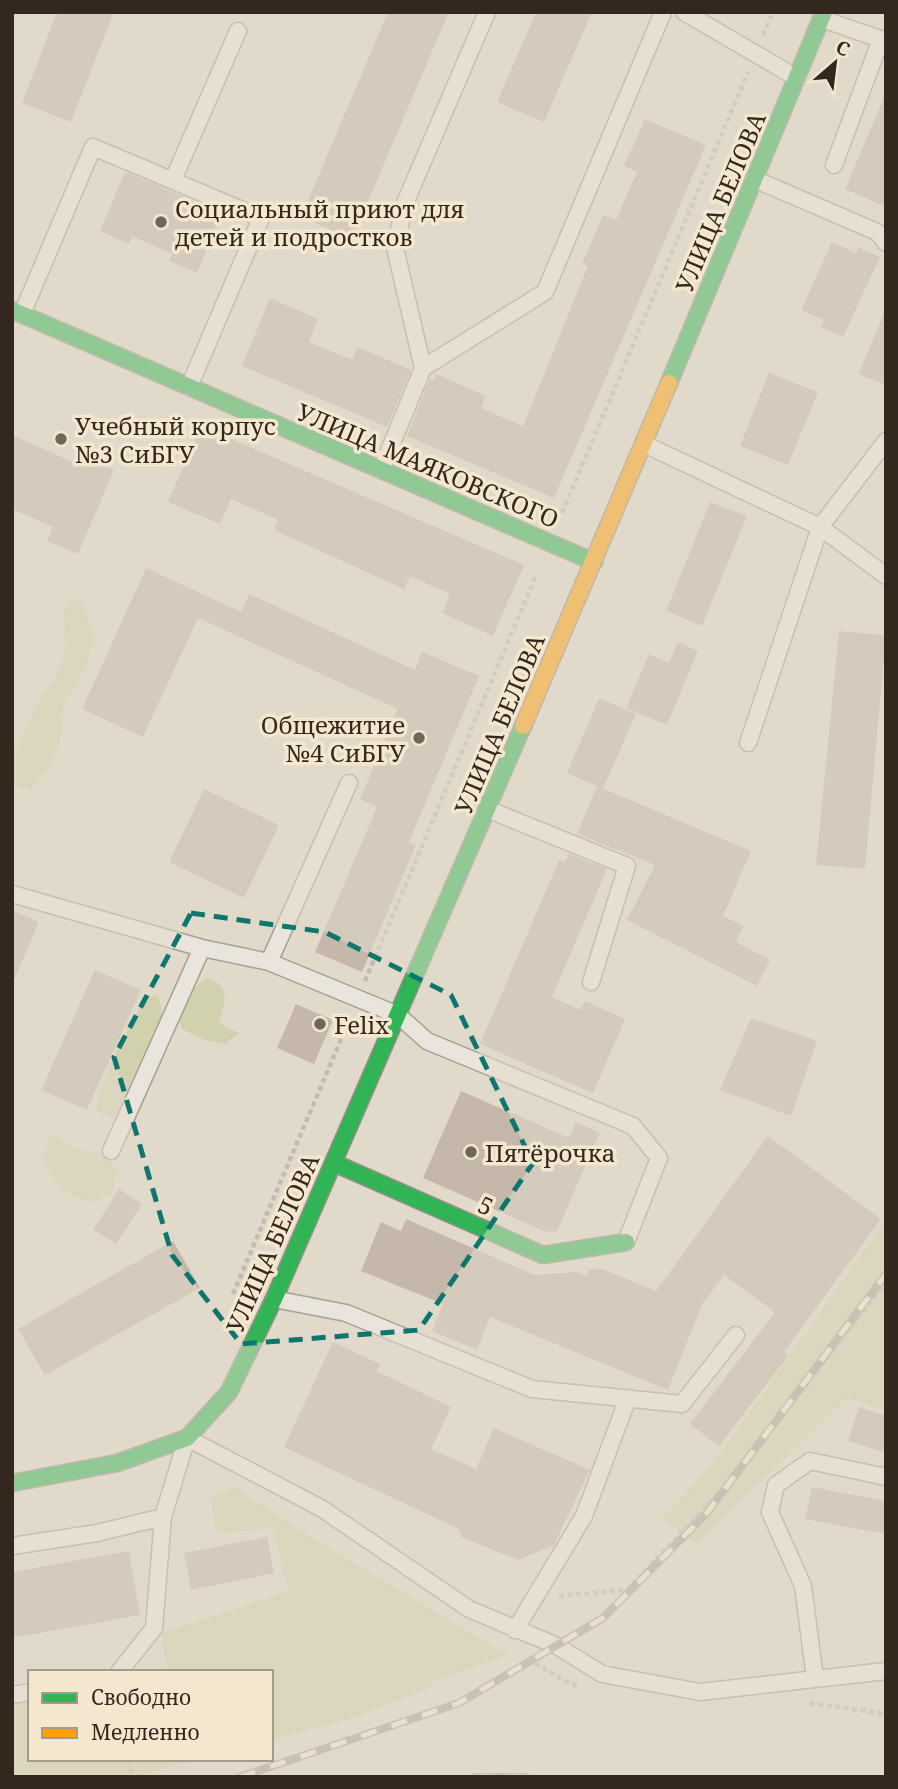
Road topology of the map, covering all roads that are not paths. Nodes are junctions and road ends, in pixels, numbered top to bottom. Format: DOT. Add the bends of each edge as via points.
graph roads {
  1 [pos="487,12"];
  2 [pos="663,12"];
  3 [pos="684,12"];
  4 [pos="823,15"];
  5 [pos="238,31"];
  6 [pos="883,40"];
  7 [pos="797,78"];
  8 [pos="834,165"];
  9 [pos="173,180"];
  10 [pos="754,180"];
  11 [pos="886,243"];
  12 [pos="17,312"];
  13 [pos="423,368"];
  14 [pos="189,387"];
  15 [pos="886,441"];
  16 [pos="644,444"];
  17 [pos="381,470"];
  18 [pos="820,527"];
  19 [pos="594,562"];
  20 [pos="886,576"];
  21 [pos="748,743"];
  22 [pos="349,783"];
  23 [pos="487,809"];
  24 [pos="12,894"];
  25 [pos="202,948"];
  26 [pos="269,962"];
  27 [pos="590,982"];
  28 [pos="398,1014"];
  29 [pos="111,1151"];
  30 [pos="334,1163"];
  31 [pos="626,1242"];
  32 [pos="274,1299"];
  33 [pos="736,1335"];
  34 [pos="628,1398"];
  35 [pos="187,1438"];
  36 [pos="886,1477"];
  37 [pos="12,1483"];
  38 [pos="163,1517"];
  39 [pos="12,1546"];
  40 [pos="515,1630"];
  41 [pos="121,1670"];
  42 [pos="886,1671"];
  43 [pos="815,1679"];
  1 -- 13 [label="lane" via="405,203 395,248"];
  2 -- 13 [label="lane" via="545,292"];
  3 -- 7 [label="lane"];
  4 -- 6 [label="lane"];
  4 -- 7 [label="main road, УЛИЦА БЕЛОВА"];
  5 -- 9 [label="lane"];
  6 -- 8 [label="lane"];
  7 -- 10 [label="main road, УЛИЦА БЕЛОВА"];
  9 -- 12 [label="lane" via="93,147"];
  9 -- 14 [label="lane" via="261,218"];
  10 -- 11 [label="lane" via="877,232"];
  10 -- 16 [label="main road, УЛИЦА БЕЛОВА"];
  12 -- 14 [label="main road, УЛИЦА МАЯКОВСКОГО"];
  13 -- 17 [label="lane"];
  14 -- 17 [label="main road, УЛИЦА МАЯКОВСКОГО"];
  15 -- 18 [label="lane"];
  16 -- 18 [label="lane"];
  16 -- 19 [label="main road, УЛИЦА БЕЛОВА"];
  17 -- 19 [label="main road, УЛИЦА МАЯКОВСКОГО"];
  18 -- 20 [label="lane"];
  18 -- 21 [label="lane"];
  19 -- 23 [label="main road, УЛИЦА БЕЛОВА"];
  22 -- 26 [label="lane"];
  23 -- 27 [label="lane" via="627,866"];
  23 -- 28 [label="main road, УЛИЦА БЕЛОВА"];
  24 -- 25 [label="lane"];
  25 -- 26 [label="lane"];
  25 -- 29 [label="lane"];
  26 -- 28 [label="lane"];
  28 -- 30 [label="main road, УЛИЦА БЕЛОВА"];
  28 -- 31 [label="lane" via="427,1041 633,1126 659,1158"];
  30 -- 31 [label="main road, 5" via="543,1255"];
  30 -- 32 [label="main road, УЛИЦА БЕЛОВА"];
  32 -- 34 [label="lane" via="346,1313 532,1389"];
  32 -- 35 [label="main road, УЛИЦА БЕЛОВА" via="229,1392"];
  33 -- 34 [label="lane" via="682,1404"];
  34 -- 40 [label="lane" via="584,1516"];
  35 -- 37 [label="main road" via="117,1463"];
  35 -- 38 [label="lane"];
  35 -- 40 [label="lane" via="321,1508 469,1609"];
  36 -- 43 [label="lane" via="810,1461 776,1485 770,1512 803,1586"];
  38 -- 39 [label="lane"];
  38 -- 41 [label="lane" via="154,1628"];
  40 -- 43 [label="lane" via="557,1646 603,1674 700,1692"];
  42 -- 43 [label="lane"];
}
